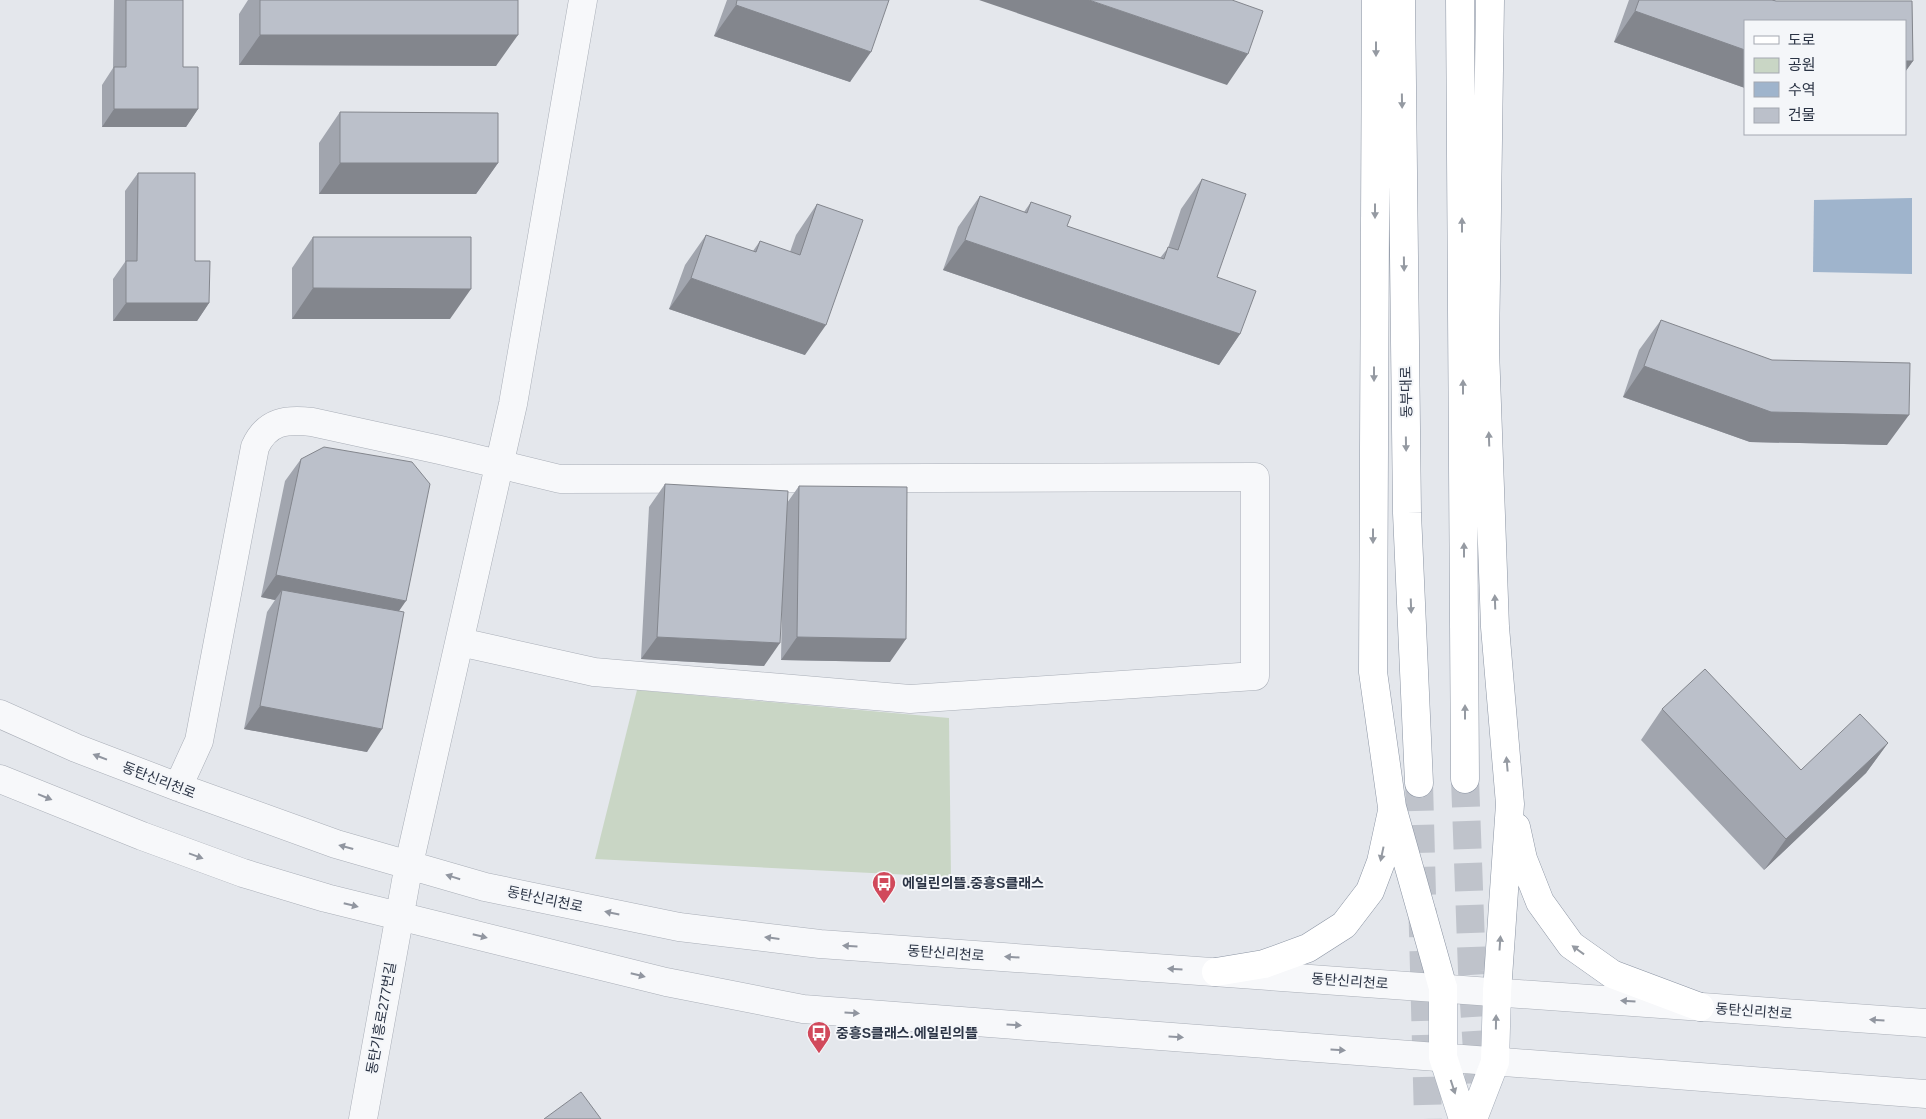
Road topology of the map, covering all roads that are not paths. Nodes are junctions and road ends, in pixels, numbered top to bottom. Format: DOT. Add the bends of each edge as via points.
graph roads {
  1 [pos="583,0"];
  2 [pos="1376,0"];
  3 [pos="1401,0"];
  4 [pos="1460,0"];
  5 [pos="1490,0"];
  6 [pos="501,464"];
  7 [pos="460,642"];
  8 [pos="0,714"];
  9 [pos="0,778"];
  10 [pos="1465,779"];
  11 [pos="1419,783"];
  12 [pos="178,787"];
  13 [pos="1510,804"];
  14 [pos="1392,807"];
  15 [pos="409,864"];
  16 [pos="399,917"];
  17 [pos="1216,972"];
  18 [pos="1443,988"];
  19 [pos="1497,992"];
  20 [pos="1700,1007"];
  21 [pos="1926,1023"];
  22 [pos="1443,1058"];
  23 [pos="1495,1062"];
  24 [pos="1926,1094"];
  25 [pos="363,1119"];
  26 [pos="1463,1119"];
  27 [pos="1473,1119"];
  1 -- 6 [label="street, 동탄기흥로277번길"];
  2 -- 14 [label="main road, one-way" via="1372,672"];
  3 -- 11 [label="main road, 동부대로, one-way" via="1407,513"];
  10 -- 4 [label="main road, one-way"];
  13 -- 5 [label="main road, one-way" via="1496,627 1485,349"];
  6 -- 7 [label="street, 동탄기흥로277번길"];
  6 -- 7 [label="street" via="560,479 1256,476 1256,676 910,699 594,672"];
  6 -- 12 [label="street" via="294,420 276,424 261,434 255,447 199,741"];
  7 -- 15 [label="street, 동탄기흥로277번길"];
  12 -- 8 [label="street, 동탄신리천로, one-way" via="76,748"];
  9 -- 16 [label="street, one-way" via="243,873"];
  15 -- 12 [label="street, 동탄신리천로, one-way" via="336,844"];
  19 -- 13 [label="main road, one-way"];
  20 -- 13 [label="main road, one-way" via="1612,974 1571,945 1540,902 1523,859"];
  14 -- 17 [label="main road, one-way" via="1370,891 1344,925 1308,948 1264,964"];
  14 -- 18 [label="main road"];
  15 -- 16 [label="street, 동탄기흥로277번길"];
  17 -- 15 [label="street, 동탄신리천로, one-way" via="820,944 679,927 485,887"];
  16 -- 22 [label="street, one-way" via="666,982 803,1009"];
  16 -- 25 [label="street, 동탄기흥로277번길"];
  17 -- 18 [label="street, 동탄신리천로"];
  18 -- 19 [label="street, 동탄신리천로"];
  18 -- 22 [label="main road"];
  20 -- 19 [label="street, 동탄신리천로, one-way"];
  23 -- 19 [label="main road, one-way"];
  21 -- 20 [label="street, 동탄신리천로, one-way"];
  22 -- 23 [label="street"];
  22 -- 26 [label="main road, one-way"];
  23 -- 24 [label="street"];
  23 -- 27 [label="main road"];
}
